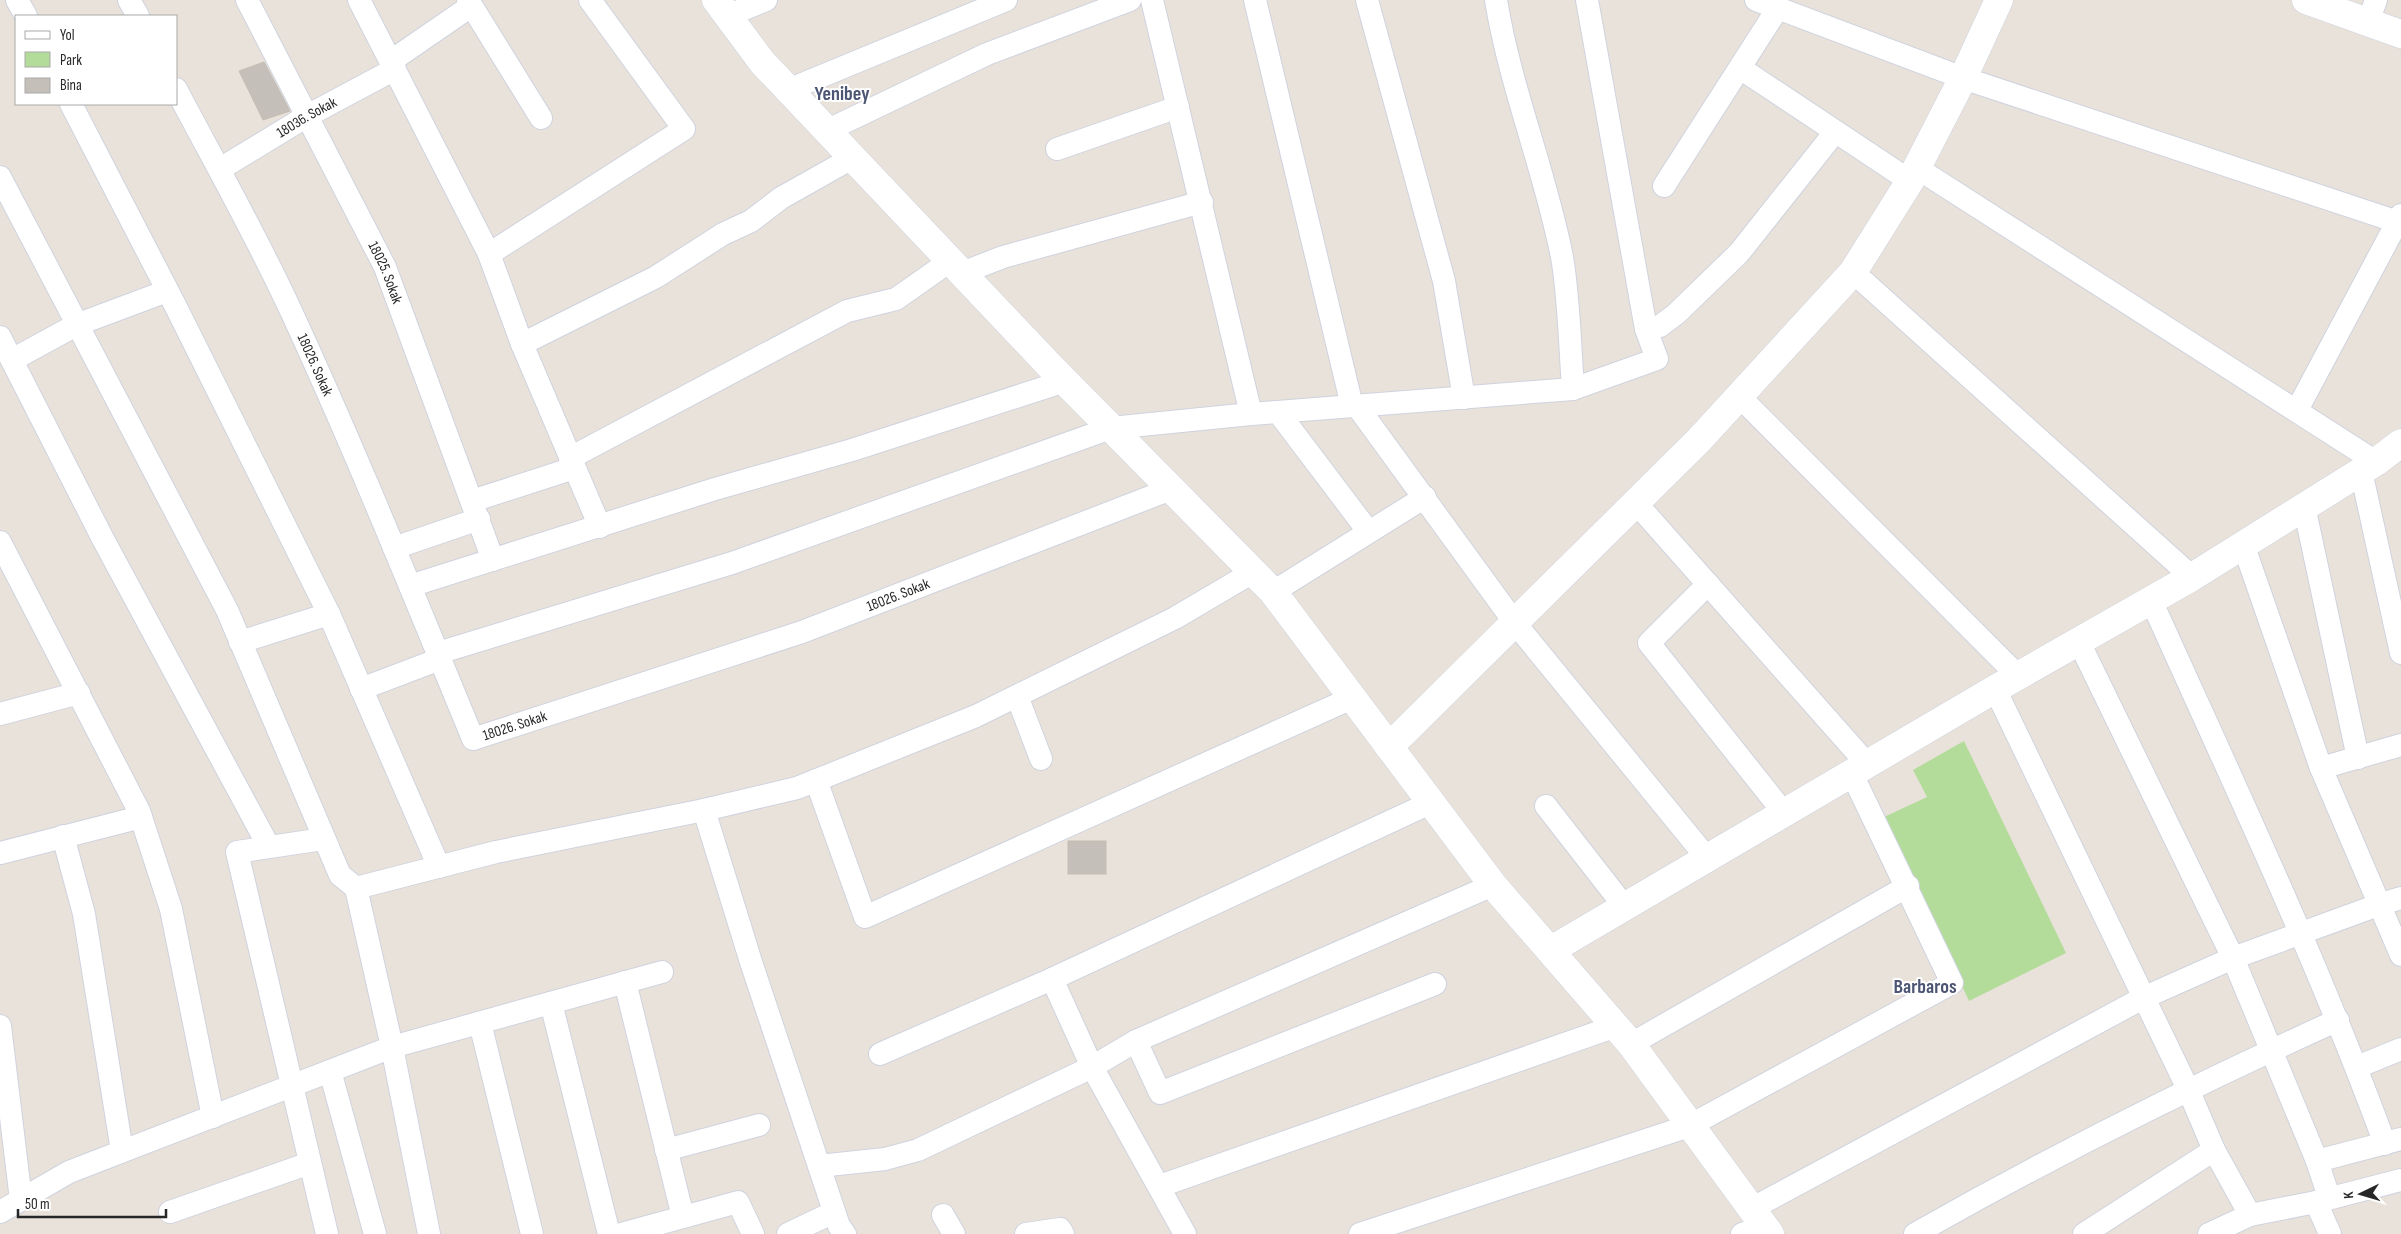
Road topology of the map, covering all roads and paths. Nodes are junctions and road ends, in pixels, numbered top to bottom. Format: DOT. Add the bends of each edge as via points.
graph roads {
  1 [pos="17,0"];
  2 [pos="129,0"];
  3 [pos="247,0"];
  4 [pos="360,0"];
  5 [pos="590,0"];
  6 [pos="766,0"];
  7 [pos="1006,0"];
  8 [pos="1130,0"];
  9 [pos="1152,0"];
  10 [pos="1255,0"];
  11 [pos="1367,0"];
  12 [pos="1496,0"];
  13 [pos="1587,0"];
  14 [pos="1756,0"];
  15 [pos="1999,0"];
  16 [pos="2306,0"];
  17 [pos="470,3"];
  18 [pos="721,8"];
  19 [pos="1778,8"];
  20 [pos="2372,11"];
  21 [pos="25,15"];
  22 [pos="137,15"];
  23 [pos="2401,34"];
  24 [pos="393,65"];
  25 [pos="1740,68"];
  26 [pos="1963,78"];
  27 [pos="788,90"];
  28 [pos="178,93"];
  29 [pos="72,105"];
  30 [pos="1178,107"];
  31 [pos="307,116"];
  32 [pos="541,118"];
  33 [pos="826,131"];
  34 [pos="1835,132"];
  35 [pos="1056,149"];
  36 [pos="852,158"];
  37 [pos="220,169"];
  38 [pos="1913,175"];
  39 [pos="0,177"];
  40 [pos="1664,186"];
  41 [pos="1202,202"];
  42 [pos="2400,220"];
  43 [pos="489,254"];
  44 [pos="956,267"];
  45 [pos="1854,272"];
  46 [pos="167,291"];
  47 [pos="76,325"];
  48 [pos="1646,329"];
  49 [pos="0,337"];
  50 [pos="522,344"];
  51 [pos="12,360"];
  52 [pos="1065,381"];
  53 [pos="1573,389"];
  54 [pos="1740,396"];
  55 [pos="1464,398"];
  56 [pos="1355,406"];
  57 [pos="2297,410"];
  58 [pos="1278,412"];
  59 [pos="1251,414"];
  60 [pos="1111,428"];
  61 [pos="2386,451"];
  62 [pos="572,463"];
  63 [pos="1171,489"];
  64 [pos="1425,497"];
  65 [pos="1636,503"];
  66 [pos="2304,506"];
  67 [pos="476,510"];
  68 [pos="600,527"];
  69 [pos="1368,531"];
  70 [pos="0,542"];
  71 [pos="2243,544"];
  72 [pos="394,548"];
  73 [pos="493,560"];
  74 [pos="1253,572"];
  75 [pos="2192,577"];
  76 [pos="1708,584"];
  77 [pos="410,586"];
  78 [pos="1273,592"];
  79 [pos="2151,600"];
  80 [pos="329,614"];
  81 [pos="1515,623"];
  82 [pos="240,642"];
  83 [pos="2079,642"];
  84 [pos="2401,653"];
  85 [pos="439,656"];
  86 [pos="2018,676"];
  87 [pos="361,689"];
  88 [pos="1995,689"];
  89 [pos="79,692"];
  90 [pos="1017,696"];
  91 [pos="1352,698"];
  92 [pos="0,714"];
  93 [pos="2401,745"];
  94 [pos="1389,747"];
  95 [pos="2358,758"];
  96 [pos="1041,759"];
  97 [pos="2321,768"];
  98 [pos="1860,770"];
  99 [pos="816,780"];
  100 [pos="1430,803"];
  101 [pos="1546,806"];
  102 [pos="704,810"];
  103 [pos="1784,813"];
  104 [pos="141,817"];
  105 [pos="63,836"];
  106 [pos="323,838"];
  107 [pos="269,847"];
  108 [pos="0,852"];
  109 [pos="1707,858"];
  110 [pos="439,867"];
  111 [pos="1493,885"];
  112 [pos="1908,886"];
  113 [pos="356,888"];
  114 [pos="2391,901"];
  115 [pos="1624,906"];
  116 [pos="2301,932"];
  117 [pos="1551,950"];
  118 [pos="2401,955"];
  119 [pos="2233,958"];
  120 [pos="662,972"];
  121 [pos="1052,979"];
  122 [pos="625,982"];
  123 [pos="1435,984"];
  124 [pos="2143,998"];
  125 [pos="551,1003"];
  126 [pos="2338,1020"];
  127 [pos="480,1023"];
  128 [pos="0,1026"];
  129 [pos="1624,1035"];
  130 [pos="1136,1041"];
  131 [pos="392,1048"];
  132 [pos="2401,1049"];
  133 [pos="2272,1050"];
  134 [pos="880,1054"];
  135 [pos="1092,1067"];
  136 [pos="2357,1067"];
  137 [pos="330,1071"];
  138 [pos="291,1086"];
  139 [pos="2188,1089"];
  140 [pos="213,1116"];
  141 [pos="759,1124"];
  142 [pos="1689,1126"];
  143 [pos="2393,1142"];
  144 [pos="666,1150"];
  145 [pos="2214,1150"];
  146 [pos="122,1152"];
  147 [pos="2317,1161"];
  148 [pos="310,1163"];
  149 [pos="819,1166"];
  150 [pos="2401,1180"];
  151 [pos="1160,1186"];
  152 [pos="2323,1199"];
  153 [pos="20,1200"];
  154 [pos="0,1212"];
  155 [pos="170,1212"];
  156 [pos="834,1212"];
  157 [pos="2250,1215"];
  158 [pos="683,1217"];
  159 [pos="1757,1226"];
  160 [pos="327,1234"];
  161 [pos="375,1234"];
  162 [pos="429,1234"];
  163 [pos="532,1234"];
  164 [pos="609,1234"];
  165 [pos="621,1234"];
  166 [pos="753,1234"];
  167 [pos="788,1234"];
  168 [pos="845,1234"];
  169 [pos="1026,1234"];
  170 [pos="1064,1234"];
  171 [pos="1185,1234"];
  172 [pos="1360,1234"];
  173 [pos="1915,1234"];
  174 [pos="2084,1234"];
  175 [pos="2209,1234"];
  176 [pos="2330,1234"];
  1 -- 21 [label="street"];
  2 -- 22 [label="street"];
  3 -- 31 [label="street, 18025. Sokak"];
  4 -- 24 [label="street"];
  5 -- 43 [label="street" via="684,128"];
  6 -- 18 [label="street"];
  7 -- 27 [label="street"];
  8 -- 33 [label="street" via="987,54"];
  9 -- 30 [label="street"];
  10 -- 56 [label="street"];
  11 -- 55 [label="street" via="1444,282"];
  12 -- 53 [label="street" via="1502,34 1562,258"];
  13 -- 48 [label="street"];
  14 -- 19 [label="street"];
  15 -- 26 [label="street"];
  16 -- 20 [label="street"];
  17 -- 24 [label="street, 18036. Sokak"];
  17 -- 32 [label="street"];
  18 -- 27 [label="street"];
  19 -- 25 [label="street"];
  19 -- 26 [label="street"];
  20 -- 23 [label="street"];
  24 -- 31 [label="street, 18036. Sokak"];
  24 -- 43 [label="street"];
  25 -- 34 [label="street"];
  25 -- 40 [label="street"];
  26 -- 38 [label="street"];
  26 -- 42 [label="street"];
  27 -- 33 [label="street"];
  28 -- 37 [label="street, 18026. Sokak"];
  29 -- 46 [label="street"];
  30 -- 35 [label="street"];
  30 -- 41 [label="street"];
  31 -- 37 [label="street, 18036. Sokak"];
  31 -- 67 [label="street, 18025. Sokak" via="385,266"];
  33 -- 36 [label="street"];
  34 -- 38 [label="street"];
  34 -- 48 [label="street" via="1739,253 1676,314 1660,326"];
  36 -- 44 [label="street"];
  36 -- 50 [label="street" via="781,198 751,221 723,234 656,277"];
  37 -- 72 [label="street, 18026. Sokak" via="290,310"];
  38 -- 45 [label="street"];
  38 -- 57 [label="street"];
  39 -- 47 [label="street"];
  41 -- 44 [label="street"];
  41 -- 59 [label="street"];
  42 -- 57 [label="street"];
  43 -- 50 [label="street"];
  44 -- 52 [label="street"];
  44 -- 62 [label="street" via="896,299 847,311"];
  45 -- 54 [label="street"];
  45 -- 75 [label="street"];
  46 -- 47 [label="street"];
  46 -- 80 [label="street"];
  47 -- 51 [label="street"];
  47 -- 82 [label="street" via="227,610"];
  48 -- 53 [label="street" via="1657,359"];
  49 -- 51 [label="street"];
  50 -- 62 [label="street"];
  51 -- 107 [label="street" via="108,548"];
  52 -- 60 [label="street"];
  52 -- 68 [label="street"];
  53 -- 55 [label="street"];
  54 -- 65 [label="street"];
  54 -- 86 [label="street"];
  55 -- 56 [label="street"];
  56 -- 58 [label="street"];
  56 -- 64 [label="street"];
  57 -- 61 [label="street"];
  58 -- 59 [label="street"];
  58 -- 69 [label="street"];
  59 -- 60 [label="street"];
  60 -- 63 [label="street"];
  60 -- 85 [label="street" via="732,563"];
  61 -- 66 [label="street"];
  61 -- 84 [label="street"];
  62 -- 67 [label="street"];
  62 -- 68 [label="street"];
  63 -- 74 [label="street"];
  63 -- 85 [label="street, 18026. Sokak" via="802,632 473,739"];
  64 -- 69 [label="street"];
  64 -- 81 [label="street"];
  65 -- 76 [label="street"];
  65 -- 81 [label="street"];
  66 -- 71 [label="street"];
  66 -- 95 [label="street"];
  67 -- 72 [label="street"];
  67 -- 73 [label="street, 18025. Sokak"];
  68 -- 73 [label="street"];
  69 -- 78 [label="street"];
  70 -- 89 [label="street"];
  71 -- 75 [label="street"];
  71 -- 97 [label="street"];
  72 -- 77 [label="street, 18026. Sokak"];
  73 -- 77 [label="street"];
  74 -- 78 [label="street"];
  74 -- 90 [label="street" via="1175,618"];
  75 -- 79 [label="street"];
  76 -- 98 [label="street"];
  76 -- 103 [label="street" via="1649,643"];
  77 -- 85 [label="street, 18026. Sokak"];
  78 -- 91 [label="street"];
  79 -- 83 [label="street"];
  79 -- 116 [label="street"];
  80 -- 82 [label="street"];
  80 -- 87 [label="street"];
  81 -- 94 [label="street"];
  81 -- 109 [label="street"];
  82 -- 106 [label="street"];
  83 -- 86 [label="street"];
  83 -- 119 [label="street"];
  85 -- 87 [label="street"];
  86 -- 88 [label="street"];
  87 -- 110 [label="street"];
  88 -- 98 [label="street"];
  88 -- 124 [label="street"];
  89 -- 92 [label="street"];
  89 -- 104 [label="street"];
  90 -- 96 [label="street"];
  90 -- 99 [label="street" via="976,716"];
  91 -- 94 [label="street"];
  91 -- 99 [label="street" via="865,917"];
  93 -- 95 [label="street"];
  94 -- 100 [label="street"];
  95 -- 97 [label="street"];
  97 -- 114 [label="street"];
  98 -- 103 [label="street"];
  98 -- 112 [label="street"];
  99 -- 102 [label="street" via="797,788"];
  100 -- 111 [label="street"];
  100 -- 121 [label="street"];
  101 -- 115 [label="street"];
  102 -- 110 [label="street" via="496,852"];
  102 -- 149 [label="street"];
  103 -- 109 [label="street"];
  104 -- 105 [label="street"];
  104 -- 140 [label="street" via="171,909"];
  105 -- 108 [label="street"];
  105 -- 146 [label="street" via="84,914"];
  106 -- 107 [label="street"];
  106 -- 113 [label="street" via="340,875"];
  107 -- 138 [label="street" via="237,852"];
  109 -- 115 [label="street"];
  110 -- 113 [label="street"];
  111 -- 117 [label="street"];
  111 -- 130 [label="street"];
  112 -- 129 [label="street"];
  112 -- 142 [label="street" via="1952,983"];
  113 -- 131 [label="street"];
  114 -- 116 [label="street"];
  114 -- 118 [label="street"];
  115 -- 117 [label="street"];
  116 -- 119 [label="street"];
  116 -- 126 [label="street"];
  117 -- 129 [label="street"];
  119 -- 124 [label="street"];
  119 -- 133 [label="street"];
  120 -- 122 [label="street"];
  121 -- 134 [label="street"];
  121 -- 135 [label="street"];
  122 -- 125 [label="street"];
  122 -- 144 [label="street"];
  123 -- 130 [label="street" via="1160,1093"];
  124 -- 139 [label="street"];
  124 -- 159 [label="street"];
  125 -- 127 [label="street"];
  125 -- 164 [label="street"];
  126 -- 133 [label="street"];
  126 -- 136 [label="street"];
  127 -- 131 [label="street"];
  127 -- 163 [label="street"];
  128 -- 153 [label="street"];
  129 -- 142 [label="street"];
  129 -- 151 [label="street"];
  130 -- 135 [label="street"];
  131 -- 137 [label="street"];
  131 -- 162 [label="street"];
  132 -- 136 [label="street"];
  133 -- 139 [label="street"];
  133 -- 147 [label="street"];
  135 -- 149 [label="street" via="918,1150 885,1159"];
  135 -- 151 [label="street"];
  136 -- 143 [label="street"];
  137 -- 138 [label="street"];
  137 -- 161 [label="street"];
  138 -- 140 [label="street"];
  138 -- 148 [label="street"];
  139 -- 145 [label="street"];
  139 -- 173 [label="street"];
  140 -- 146 [label="street"];
  141 -- 144 [label="street"];
  142 -- 159 [label="street"];
  142 -- 172 [label="street"];
  143 -- 147 [label="street"];
  144 -- 158 [label="street"];
  145 -- 157 [label="street"];
  145 -- 174 [label="street"];
  146 -- 153 [label="street" via="68,1172"];
  147 -- 152 [label="street"];
  148 -- 155 [label="street"];
  148 -- 160 [label="street"];
  149 -- 156 [label="street"];
  150 -- 152 [label="street"];
  151 -- 171 [label="street"];
  152 -- 157 [label="street"];
  152 -- 176 [label="street"];
  153 -- 154 [label="street"];
  156 -- 167 [label="street"];
  156 -- 168 [label="street"];
  157 -- 175 [label="street"];
  158 -- 165 [label="street"];
  158 -- 166 [label="street" via="738,1202"];
  169 -- 170 [label="street" via="1060,1228"];
}
